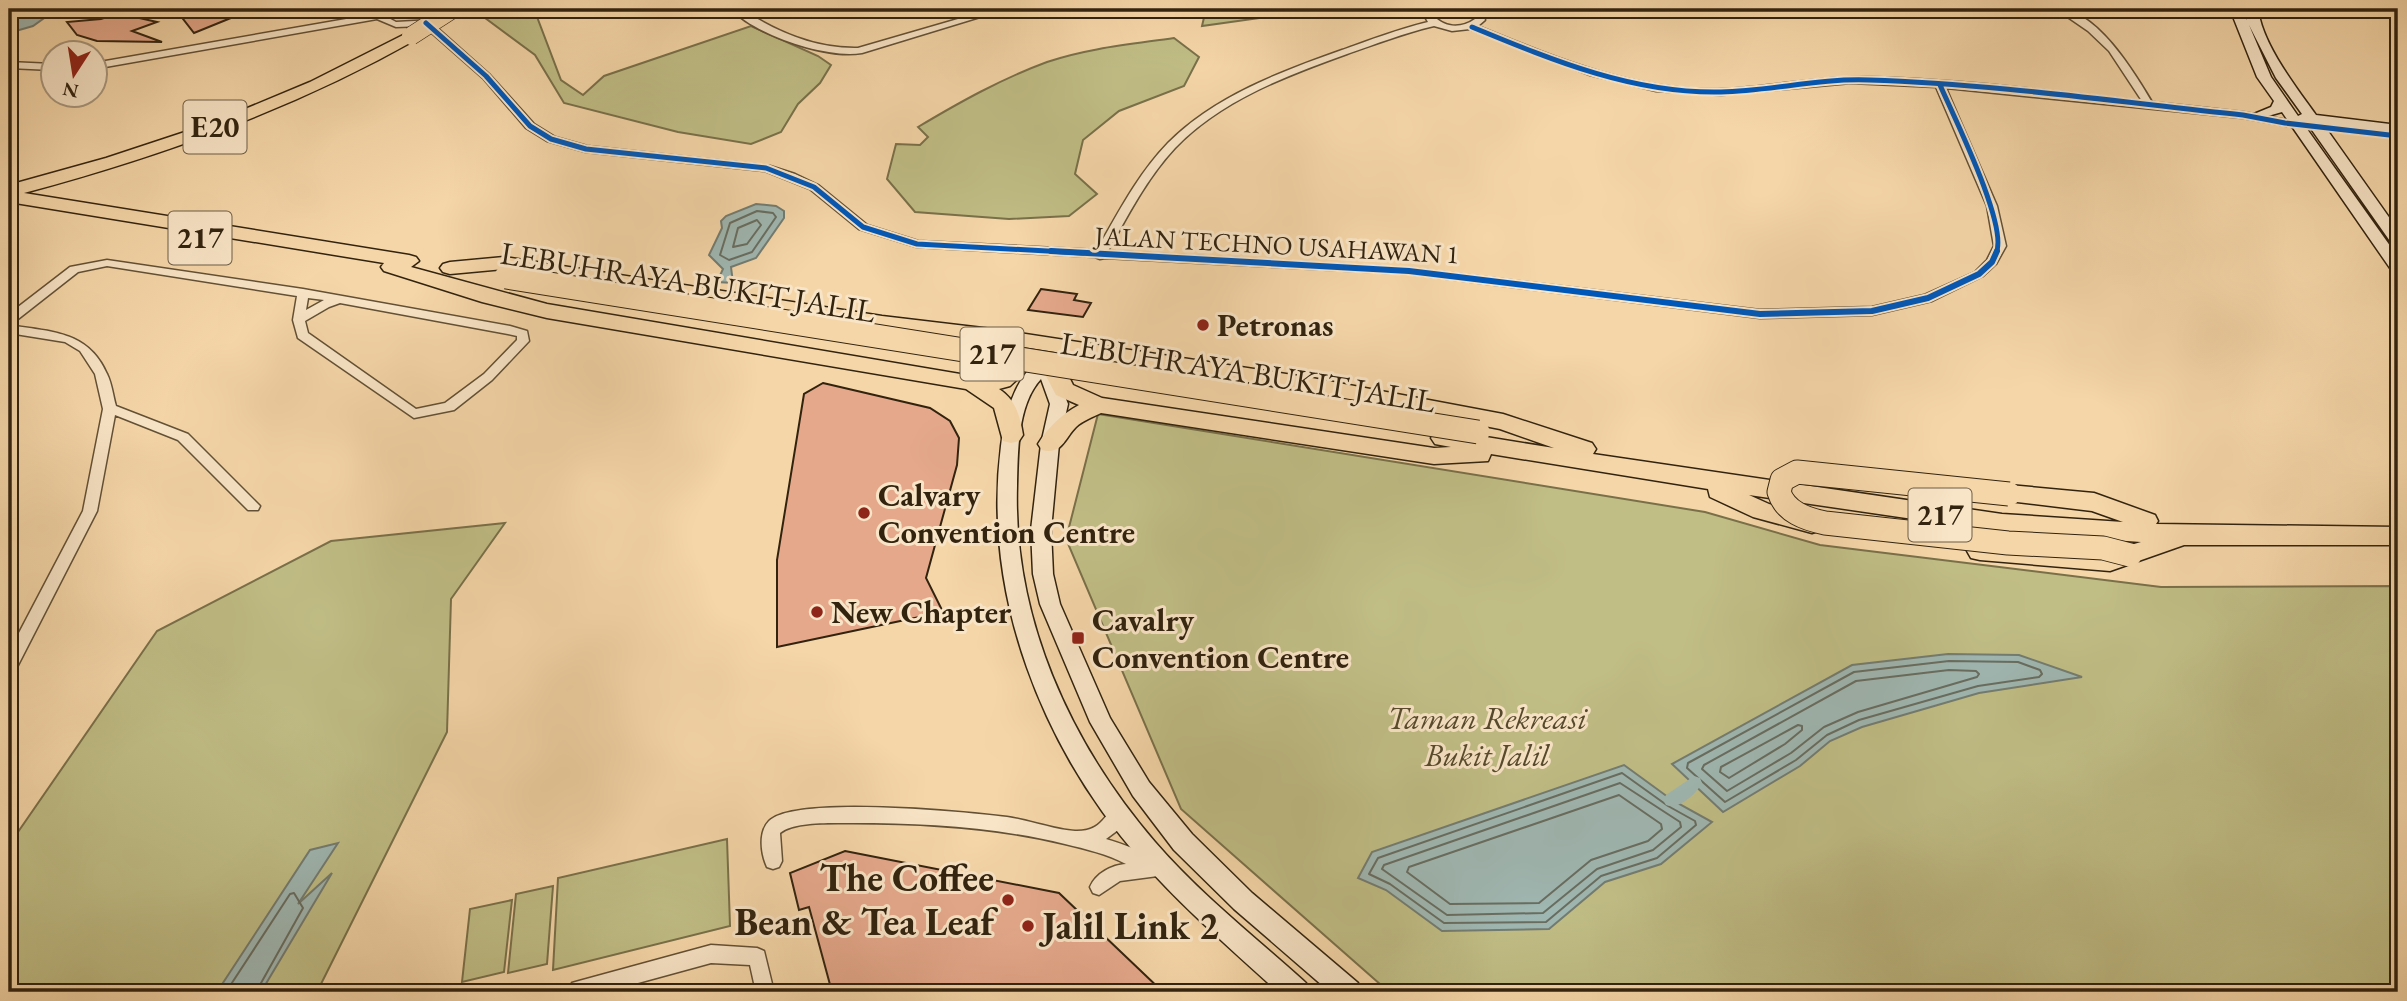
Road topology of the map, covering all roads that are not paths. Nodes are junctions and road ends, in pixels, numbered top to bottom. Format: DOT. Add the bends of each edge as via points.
graph roads {
  1 [pos="453,9"];
  2 [pos="461,9"];
  3 [pos="735,9"];
  4 [pos="1433,9"];
  5 [pos="1473,9"];
  6 [pos="2060,9"];
  7 [pos="2236,9"];
  8 [pos="2252,9"];
  9 [pos="379,12"];
  10 [pos="989,13"];
  11 [pos="429,16"];
  12 [pos="1434,23"];
  13 [pos="1472,27"];
  14 [pos="108,63"];
  15 [pos="9,65"];
  16 [pos="38,66"];
  17 [pos="1940,85"];
  18 [pos="2281,100"];
  19 [pos="2149,105"];
  20 [pos="2261,114"];
  21 [pos="2243,115"];
  22 [pos="2295,121"];
  23 [pos="2319,128"];
  24 [pos="2398,129"];
  25 [pos="2398,136"];
  26 [pos="9,182"];
  27 [pos="9,194"];
  28 [pos="9,207"];
  29 [pos="2398,242"];
  30 [pos="1100,256"];
  31 [pos="391,267"];
  32 [pos="450,268"];
  33 [pos="2398,268"];
  34 [pos="502,281"];
  35 [pos="303,293"];
  36 [pos="340,300"];
  37 [pos="9,320"];
  38 [pos="299,320"];
  39 [pos="9,329"];
  40 [pos="1000,337"];
  41 [pos="1037,343"];
  42 [pos="1093,352"];
  43 [pos="1046,368"];
  44 [pos="972,383"];
  45 [pos="1021,402"];
  46 [pos="1059,404"];
  47 [pos="1098,405"];
  48 [pos="110,410"];
  49 [pos="1011,435"];
  50 [pos="1050,444"];
  51 [pos="1516,449"];
  52 [pos="1584,449"];
  53 [pos="1693,478"];
  54 [pos="253,506"];
  55 [pos="2146,521"];
  56 [pos="2398,523"];
  57 [pos="2189,536"];
  58 [pos="2398,536"];
  59 [pos="2333,538"];
  60 [pos="2130,555"];
  61 [pos="2398,555"];
  62 [pos="9,667"];
  63 [pos="1119,814"];
  64 [pos="1075,839"];
  65 [pos="773,861"];
  66 [pos="1152,870"];
  67 [pos="1177,881"];
  68 [pos="1099,887"];
  69 [pos="579,990"];
  70 [pos="765,992"];
  71 [pos="1297,992"];
  72 [pos="1349,992"];
  1 -- 27 [label="highway, E20, bridge" via="384,51 267,107 121,160"];
  2 -- 11 [label="street" via="448,16"];
  3 -- 10 [label="street" via="755,22 840,52 859,51"];
  4 -- 12 [label="street" via="1428,15"];
  5 -- 13 [label="street" via="1480,20"];
  6 -- 19 [label="street" via="2113,46"];
  7 -- 18 [label="main road" via="2264,77"];
  8 -- 23 [label="main road" via="2253,21 2283,78"];
  9 -- 11 [label="street" via="390,23"];
  9 -- 14 [label="street"];
  11 -- 26 [label="highway, E20" via="254,102 152,140"];
  11 -- 30 [label="street, JALAN TECHNO USAHAWAN 1" via="530,126 551,139 676,160 766,168 814,187 863,227 917,244"];
  12 -- 13 [label="street" via="1457,29"];
  12 -- 30 [label="street" via="1310,65 1229,100 1184,134 1142,183"];
  13 -- 17 [label="street" via="1569,66 1659,89 1719,92 1865,80"];
  15 -- 16 [label="street"];
  17 -- 19 [label="street"];
  17 -- 30 [label="street, JALAN TECHNO USAHAWAN 1" via="1992,206 2000,246 1979,274 1927,298 1872,311 1760,314 1409,271"];
  18 -- 20 [label="main road" via="2276,110"];
  18 -- 22 [label="main road"];
  19 -- 21 [label="street"];
  20 -- 21 [label="street"];
  20 -- 22 [label="street"];
  21 -- 22 [label="street"];
  22 -- 23 [label="main road"];
  22 -- 33 [label="main road"];
  23 -- 24 [label="main road"];
  23 -- 25 [label="main road"];
  23 -- 29 [label="main road"];
  27 -- 32 [label="highway, LEBUHRAYA BUKIT JALIL / 217"];
  28 -- 31 [label="highway, LEBUHRAYA BUKIT JALIL / 217"];
  31 -- 34 [label="highway, LEBUHRAYA BUKIT JALIL / 217"];
  31 -- 44 [label="highway" via="547,311"];
  32 -- 34 [label="highway, LEBUHRAYA BUKIT JALIL / 217"];
  32 -- 40 [label="highway" via="516,265 882,323"];
  34 -- 51 [label="highway, LEBUHRAYA BUKIT JALIL / 217"];
  34 -- 52 [label="highway, LEBUHRAYA BUKIT JALIL / 217, bridge"];
  35 -- 36 [label="street"];
  35 -- 37 [label="street" via="99,264 74,270"];
  35 -- 38 [label="street"];
  36 -- 38 [label="street"];
  36 -- 38 [label="street" via="510,330 523,334 523,341 488,377 449,407 414,414 302,335"];
  39 -- 48 [label="street" via="68,338 84,348 102,374"];
  40 -- 41 [label="highway"];
  40 -- 44 [label="highway" via="1016,354 1016,370 1002,381"];
  41 -- 42 [label="highway"];
  41 -- 43 [label="main road"];
  42 -- 43 [label="main road" via="1063,354"];
  42 -- 47 [label="highway" via="1057,376 1064,390"];
  42 -- 52 [label="highway" via="1312,385 1503,422"];
  43 -- 45 [label="main road" via="1031,380"];
  43 -- 46 [label="main road"];
  44 -- 49 [label="highway" via="1007,406"];
  45 -- 46 [label="main road" via="1035,396"];
  45 -- 49 [label="main road"];
  46 -- 50 [label="main road"];
  47 -- 50 [label="highway" via="1064,424"];
  47 -- 51 [label="highway" via="1434,456 1476,456"];
  48 -- 54 [label="street" via="183,437"];
  48 -- 62 [label="street" via="90,511"];
  49 -- 63 [label="main road" via="1006,517 1027,640 1066,733"];
  50 -- 72 [label="main road" via="1041,530 1043,574 1101,722 1141,789 1183,842 1243,901"];
  51 -- 53 [label="highway, LEBUHRAYA BUKIT JALIL / 217"];
  52 -- 55 [label="highway, LEBUHRAYA BUKIT JALIL / 217" via="1934,502"];
  53 -- 57 [label="highway, LEBUHRAYA BUKIT JALIL / 217" via="2002,523"];
  53 -- 60 [label="highway" via="1762,511 1864,535 2070,560 2110,561"];
  55 -- 56 [label="highway, LEBUHRAYA BUKIT JALIL / 217"];
  55 -- 60 [label="highway, bridge" via="2094,502 1797,472 1780,481 1780,497 1797,514 1825,523 2008,543 2103,548"];
  57 -- 59 [label="highway, LEBUHRAYA BUKIT JALIL / 217"];
  57 -- 60 [label="highway"];
  58 -- 59 [label="highway, LEBUHRAYA BUKIT JALIL / 217"];
  59 -- 61 [label="highway"];
  63 -- 64 [label="street" via="1112,827 1100,834"];
  63 -- 67 [label="main road"];
  64 -- 65 [label="street" via="974,821 825,816 786,820 775,826 770,839"];
  64 -- 66 [label="street" via="1112,849"];
  66 -- 67 [label="street"];
  66 -- 68 [label="street" via="1116,873"];
  67 -- 71 [label="main road"];
  69 -- 70 [label="street" via="711,954 757,957"];
}
